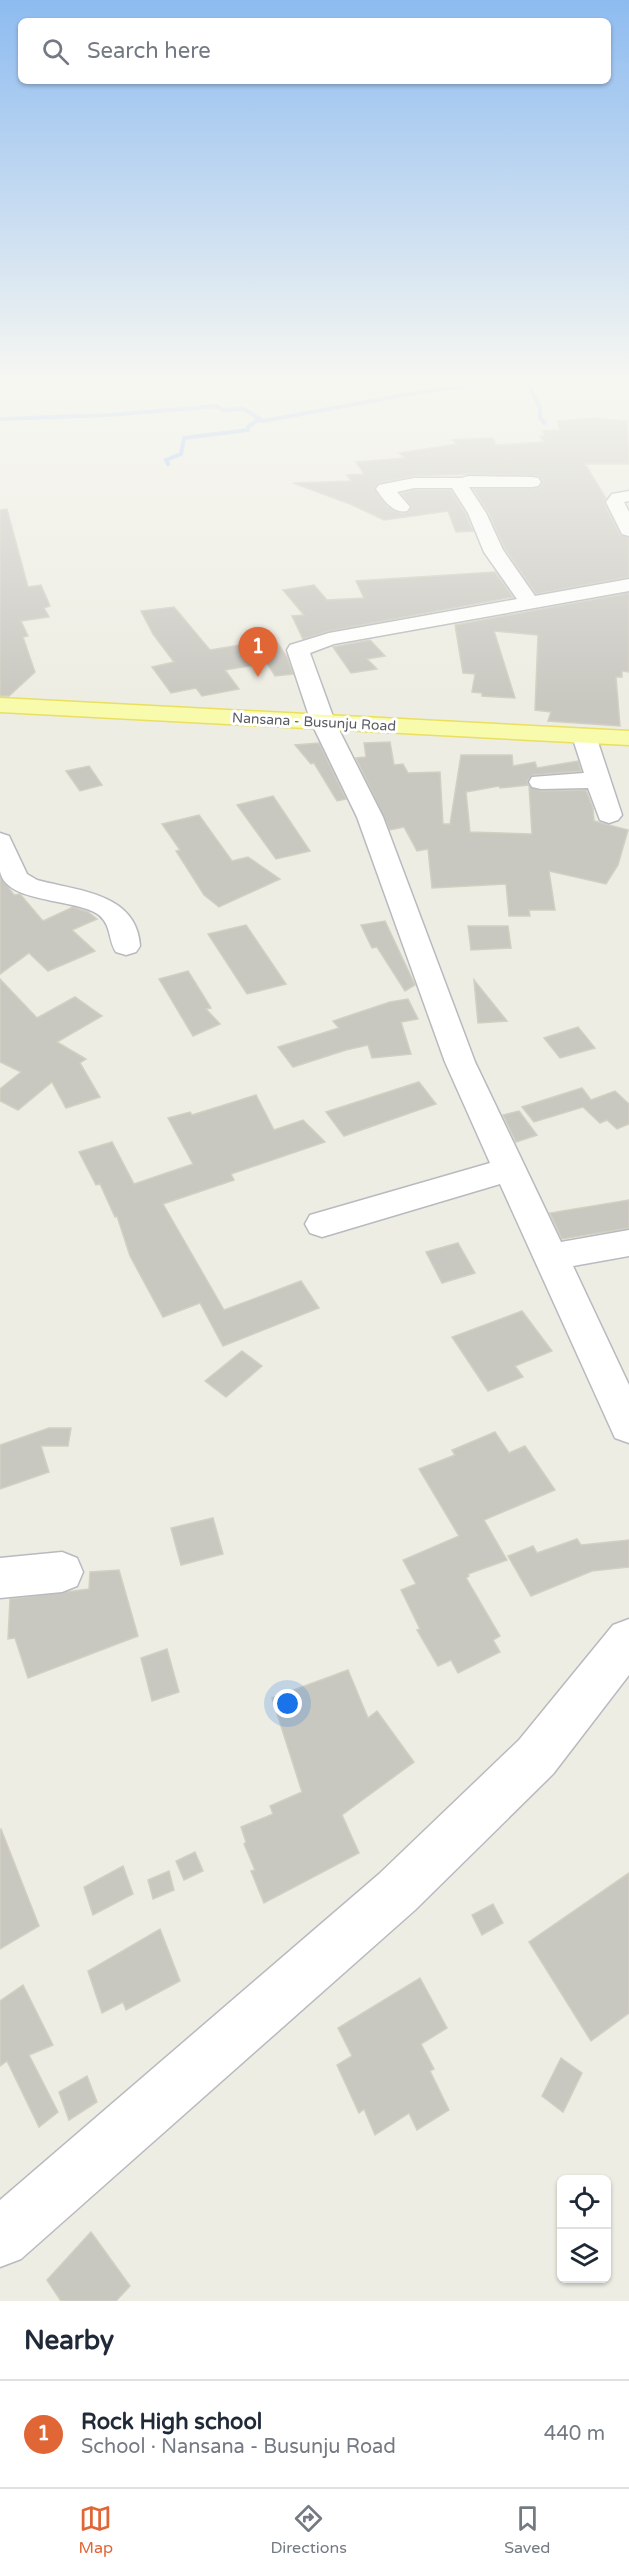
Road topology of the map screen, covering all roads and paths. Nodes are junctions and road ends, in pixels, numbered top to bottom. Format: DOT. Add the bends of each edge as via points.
graph roads {
  1 [pos="390,487"];
  2 [pos="461,487"];
  3 [pos="629,496"];
  4 [pos="401,507"];
  5 [pos="629,530"];
  6 [pos="624,591"];
  7 [pos="530,603"];
  8 [pos="0,705"];
  9 [pos="323,722"];
  10 [pos="584,736"];
  11 [pos="629,738"];
  12 [pos="598,780"];
  13 [pos="541,782"];
  14 [pos="609,815"];
  15 [pos="0,841"];
  16 [pos="126,946"];
  17 [pos="509,1169"];
  18 [pos="322,1224"];
  19 [pos="629,1242"];
  20 [pos="550,1257"];
  21 [pos="629,1426"];
  22 [pos="62,1572"];
  23 [pos="0,1578"];
  24 [pos="629,1640"];
  25 [pos="0,2238"];
  1 -- 4 [label="street" via="385,489"];
  2 -- 7 [label="street" via="494,552"];
  3 -- 5 [label="street" via="615,502"];
  6 -- 7 [label="street"];
  7 -- 9 [label="street" via="329,639 298,650"];
  8 -- 9 [label="main road, Nansana - Busunju Road"];
  9 -- 10 [label="main road, Nansana - Busunju Road"];
  9 -- 17 [label="street" via="370,817 459,1062"];
  10 -- 11 [label="main road, Nansana - Busunju Road"];
  10 -- 12 [label="street"];
  12 -- 13 [label="street"];
  12 -- 14 [label="street"];
  15 -- 16 [label="street" via="16,878 28,886 102,905 123,925"];
  17 -- 18 [label="street"];
  17 -- 20 [label="street"];
  19 -- 20 [label="street"];
  20 -- 21 [label="street"];
  22 -- 23 [label="street"];
  24 -- 25 [label="street" via="536,1757 397,1892"];
}
